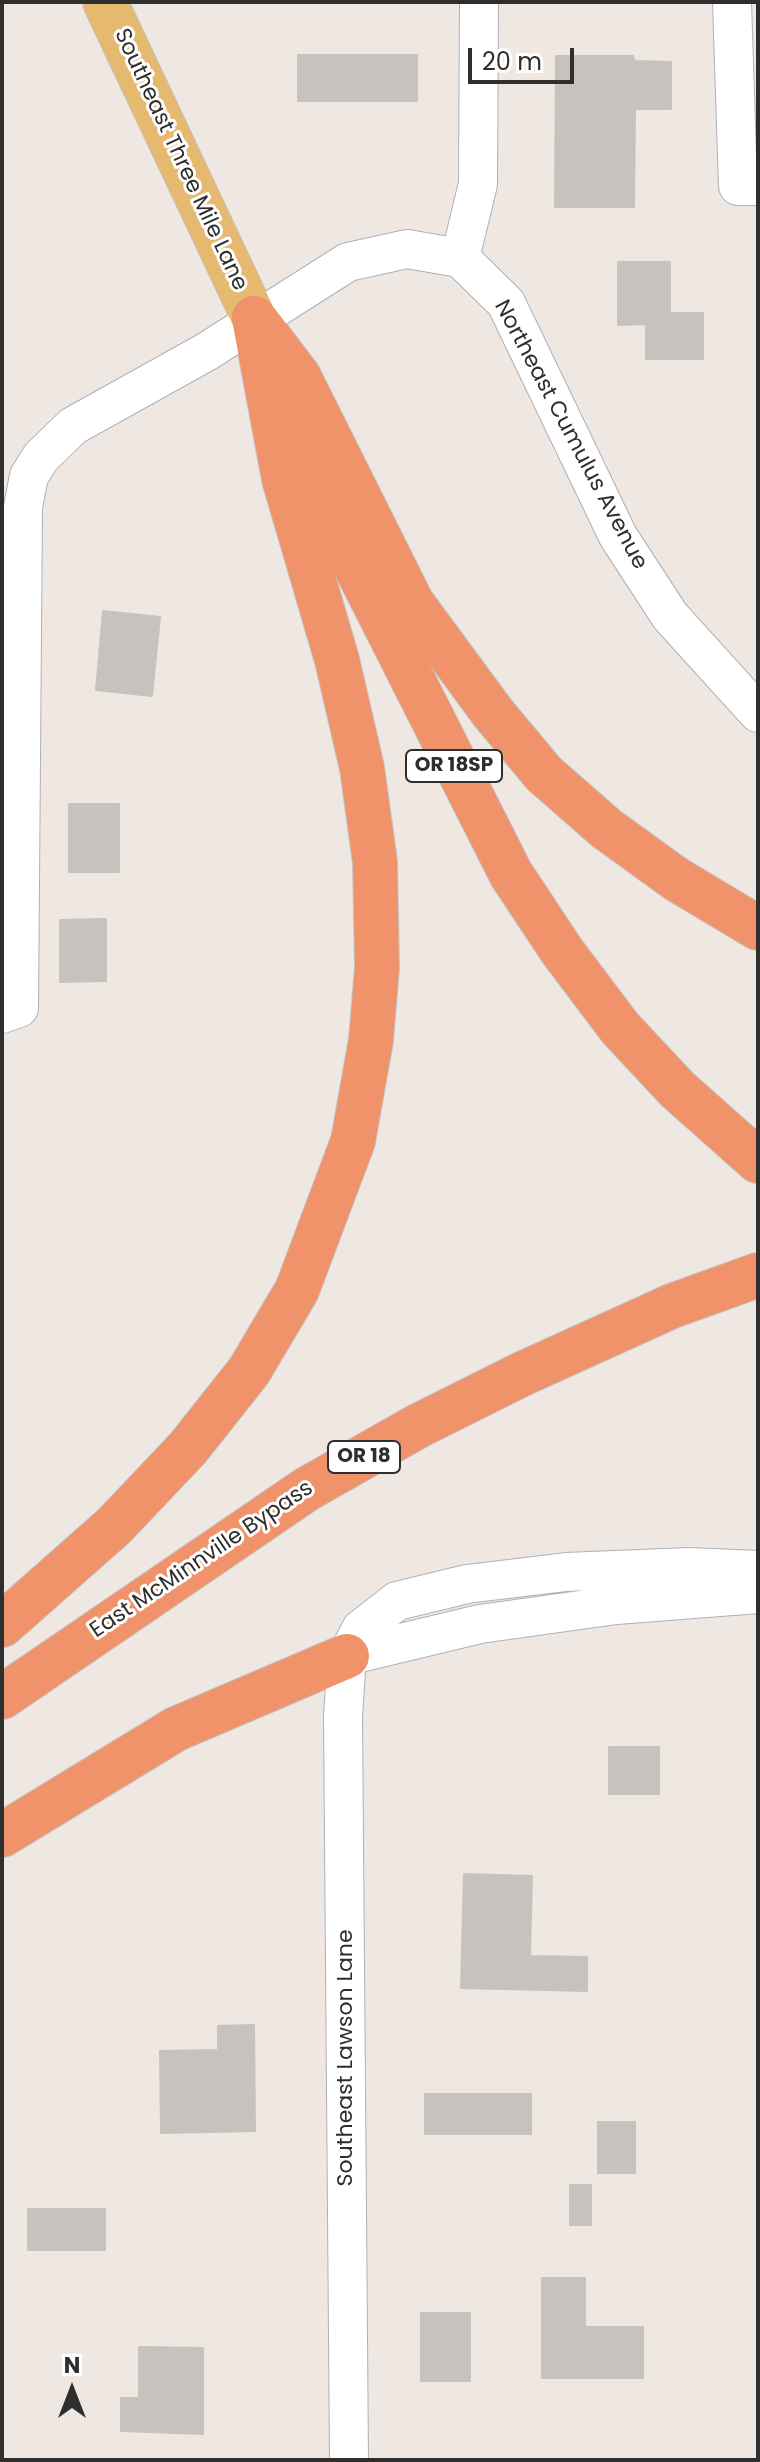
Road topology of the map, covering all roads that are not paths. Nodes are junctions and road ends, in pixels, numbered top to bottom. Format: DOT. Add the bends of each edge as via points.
graph roads {
  1 [pos="105,2"];
  2 [pos="479,2"];
  3 [pos="732,2"];
  4 [pos="758,186"];
  5 [pos="460,258"];
  6 [pos="254,318"];
  7 [pos="268,393"];
  8 [pos="758,713"];
  9 [pos="758,928"];
  10 [pos="2,1014"];
  11 [pos="754,1158"];
  12 [pos="758,1275"];
  13 [pos="758,1570"];
  14 [pos="758,1594"];
  15 [pos="2,1625"];
  16 [pos="347,1656"];
  17 [pos="2,1697"];
  18 [pos="2,1835"];
  19 [pos="349,2460"];
  1 -- 6 [label="main road, Southeast Three Mile Lane"];
  2 -- 5 [label="street" via="478,184"];
  3 -- 4 [label="street" via="738,186"];
  5 -- 6 [label="street" via="407,249 348,262"];
  5 -- 8 [label="street, Northeast Cumulus Avenue" via="506,303 618,536 670,616"];
  6 -- 7 [label="highway, OR 18SP"];
  6 -- 9 [label="highway, OR 18SP" via="299,377 412,603 493,713 544,774 607,829"];
  6 -- 10 [label="street" via="206,352 73,426 29,476 23,507 19,1008"];
  7 -- 11 [label="highway, OR 18SP" via="511,874 620,1028 677,1089"];
  7 -- 15 [label="highway" via="284,479 341,675 362,768 375,862 377,967 371,1040 353,1141 297,1290 249,1371 188,1448 114,1526"];
  12 -- 17 [label="highway, East McMinnville Bypass / OR 18" via="672,1306 536,1367 381,1447 293,1497"];
  13 -- 16 [label="street" via="581,1572 467,1584 397,1601 361,1629"];
  14 -- 16 [label="street" via="629,1603 480,1624"];
  16 -- 18 [label="highway" via="176,1729"];
  16 -- 19 [label="street, Southeast Lawson Lane" via="343,1716"];
}
